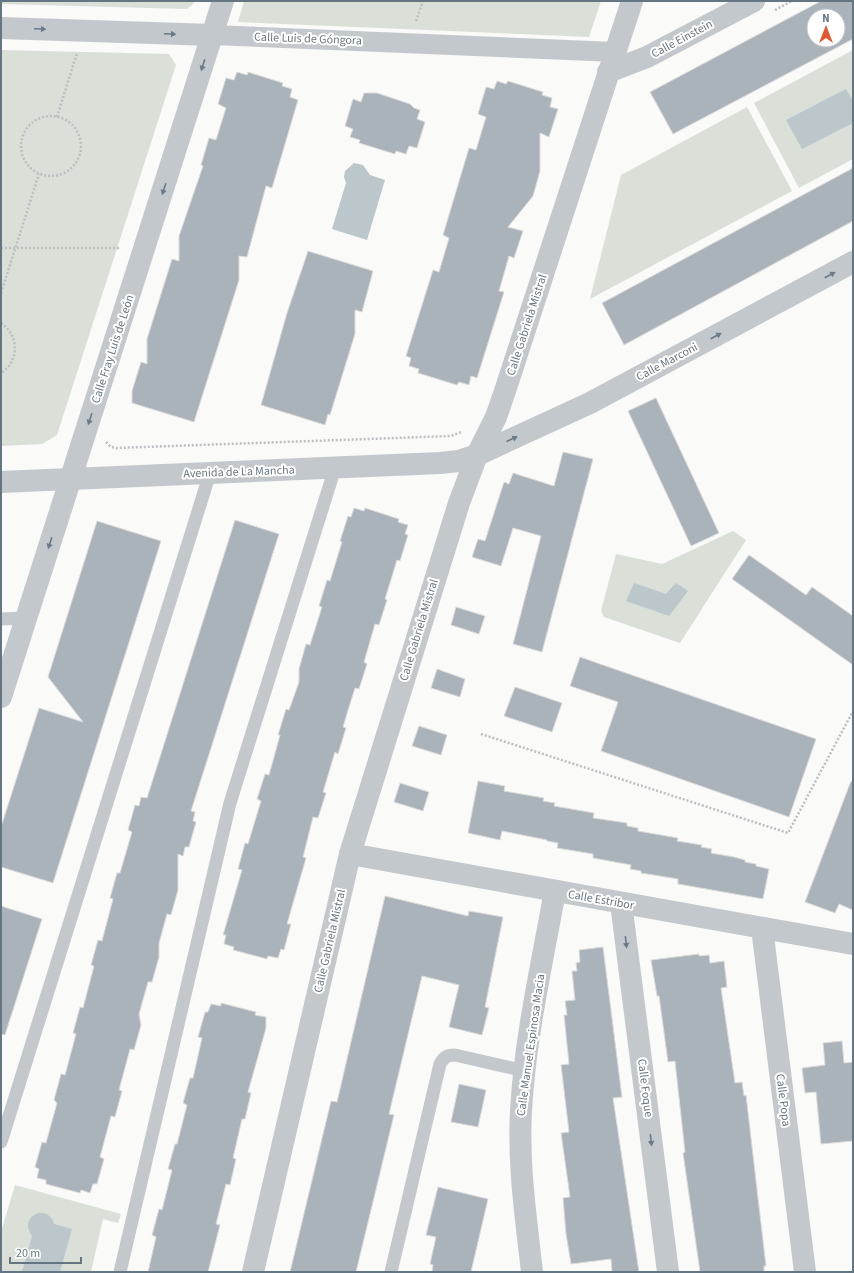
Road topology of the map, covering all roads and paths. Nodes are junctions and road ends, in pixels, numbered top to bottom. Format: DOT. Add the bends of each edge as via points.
graph roads {
  1 [pos="223,1"];
  2 [pos="632,1"];
  3 [pos="754,1"];
  4 [pos="1,28"];
  5 [pos="212,35"];
  6 [pos="79,48"];
  7 [pos="612,62"];
  8 [pos="57,117"];
  9 [pos="39,174"];
  10 [pos="1,248"];
  11 [pos="15,248"];
  12 [pos="123,248"];
  13 [pos="853,262"];
  14 [pos="1,293"];
  15 [pos="1,323"];
  16 [pos="1,373"];
  17 [pos="464,431"];
  18 [pos="105,440"];
  19 [pos="477,455"];
  20 [pos="335,468"];
  21 [pos="210,473"];
  22 [pos="70,479"];
  23 [pos="1,482"];
  24 [pos="26,618"];
  25 [pos="1,619"];
  26 [pos="1,697"];
  27 [pos="853,711"];
  28 [pos="481,734"];
  29 [pos="350,854"];
  30 [pos="555,891"];
  31 [pos="621,903"];
  32 [pos="762,928"];
  33 [pos="853,944"];
  34 [pos="525,1071"];
  35 [pos="1,1142"];
  36 [pos="120,1272"];
  37 [pos="253,1272"];
  38 [pos="391,1272"];
  39 [pos="532,1272"];
  40 [pos="668,1272"];
  41 [pos="805,1272"];
  1 -- 5 [label="street, Calle Fray Luis de León"];
  2 -- 7 [label="street, Calle Gabriela Mistral"];
  3 -- 7 [label="street, Calle Einstein" via="647,57"];
  4 -- 5 [label="street, Calle Luis de Góngora, one-way"];
  5 -- 7 [label="street, Calle Luis de Góngora"];
  5 -- 22 [label="street, Calle Fray Luis de León, one-way"];
  6 -- 8 [label="path"];
  7 -- 19 [label="street, Calle Gabriela Mistral" via="506,388 496,417"];
  8 -- 9 [label="path" via="47,116 38,119 24,133 21,142 24,161"];
  8 -- 9 [label="path" via="73,126 81,142 81,151 78,160 65,173 57,176"];
  9 -- 11 [label="path"];
  10 -- 11 [label="path"];
  11 -- 12 [label="path"];
  11 -- 14 [label="path"];
  19 -- 13 [label="street, Calle Marconi, one-way" via="590,403"];
  15 -- 16 [label="path" via="10,331 15,352 12,362"];
  17 -- 18 [label="path" via="451,436 116,448 111,447"];
  19 -- 20 [label="street, Avenida de La Mancha" via="459,461 440,463"];
  19 -- 29 [label="street, Calle Gabriela Mistral" via="450,530"];
  20 -- 21 [label="street, Avenida de La Mancha"];
  20 -- 36 [label="lane" via="230,803"];
  21 -- 22 [label="street, Avenida de La Mancha"];
  21 -- 35 [label="lane"];
  22 -- 23 [label="street, Avenida de La Mancha"];
  22 -- 24 [label="street, Calle Fray Luis de León, one-way"];
  24 -- 25 [label="lane"];
  24 -- 26 [label="street, Calle Fray Luis de León"];
  27 -- 28 [label="path" via="788,833"];
  29 -- 30 [label="street, Calle Estribor"];
  29 -- 37 [label="street, Calle Gabriela Mistral"];
  30 -- 31 [label="street, Calle Estribor"];
  30 -- 34 [label="street, Calle Manuel Espinosa Macia"];
  31 -- 32 [label="street, Calle Estribor"];
  31 -- 40 [label="street, Calle Foque, one-way"];
  32 -- 33 [label="street, Calle Estribor"];
  32 -- 41 [label="street, Calle Popa"];
  34 -- 38 [label="lane" via="455,1055 443,1058"];
  34 -- 39 [label="street, Calle Manuel Espinosa Macia" via="521,1110 522,1186"];
}
